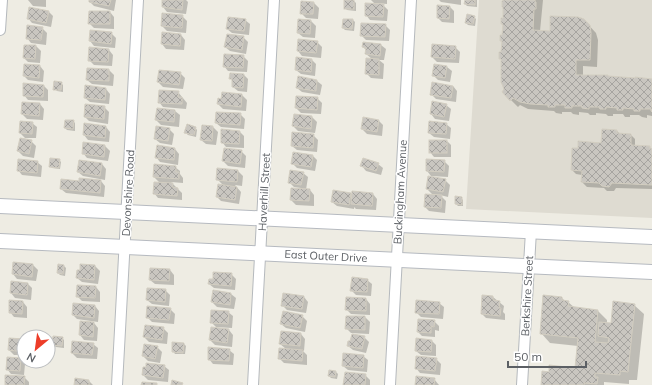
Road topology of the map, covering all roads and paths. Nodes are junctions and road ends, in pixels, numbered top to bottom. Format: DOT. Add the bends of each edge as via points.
graph roads {
  1 [pos="2,0"];
  2 [pos="138,0"];
  3 [pos="274,0"];
  4 [pos="411,0"];
  5 [pos="0,30"];
  6 [pos="0,206"];
  7 [pos="126,212"];
  8 [pos="262,218"];
  9 [pos="398,225"];
  10 [pos="531,231"];
  11 [pos="652,237"];
  12 [pos="0,241"];
  13 [pos="124,247"];
  14 [pos="260,253"];
  15 [pos="396,259"];
  16 [pos="528,266"];
  17 [pos="652,272"];
  18 [pos="117,385"];
  19 [pos="253,385"];
  20 [pos="390,385"];
  21 [pos="522,385"];
  1 -- 5 [label="street"];
  2 -- 7 [label="street, Devonshire Road"];
  3 -- 8 [label="street, Haverhill Street"];
  4 -- 9 [label="street, Buckingham Avenue"];
  6 -- 7 [label="street"];
  7 -- 8 [label="street"];
  7 -- 13 [label="street, Devonshire Road"];
  8 -- 9 [label="street"];
  8 -- 14 [label="street, Haverhill Street"];
  9 -- 10 [label="street"];
  9 -- 15 [label="street, Buckingham Avenue"];
  10 -- 11 [label="street"];
  10 -- 16 [label="street, Berkshire Street"];
  12 -- 13 [label="street, East Outer Drive"];
  13 -- 14 [label="street, East Outer Drive"];
  13 -- 18 [label="street, Devonshire Road"];
  14 -- 15 [label="street, East Outer Drive"];
  14 -- 19 [label="street, Haverhill Street"];
  15 -- 16 [label="street, East Outer Drive"];
  15 -- 20 [label="street, Buckingham Avenue"];
  16 -- 17 [label="street, East Outer Drive"];
  16 -- 21 [label="street, Berkshire Street"];
}
